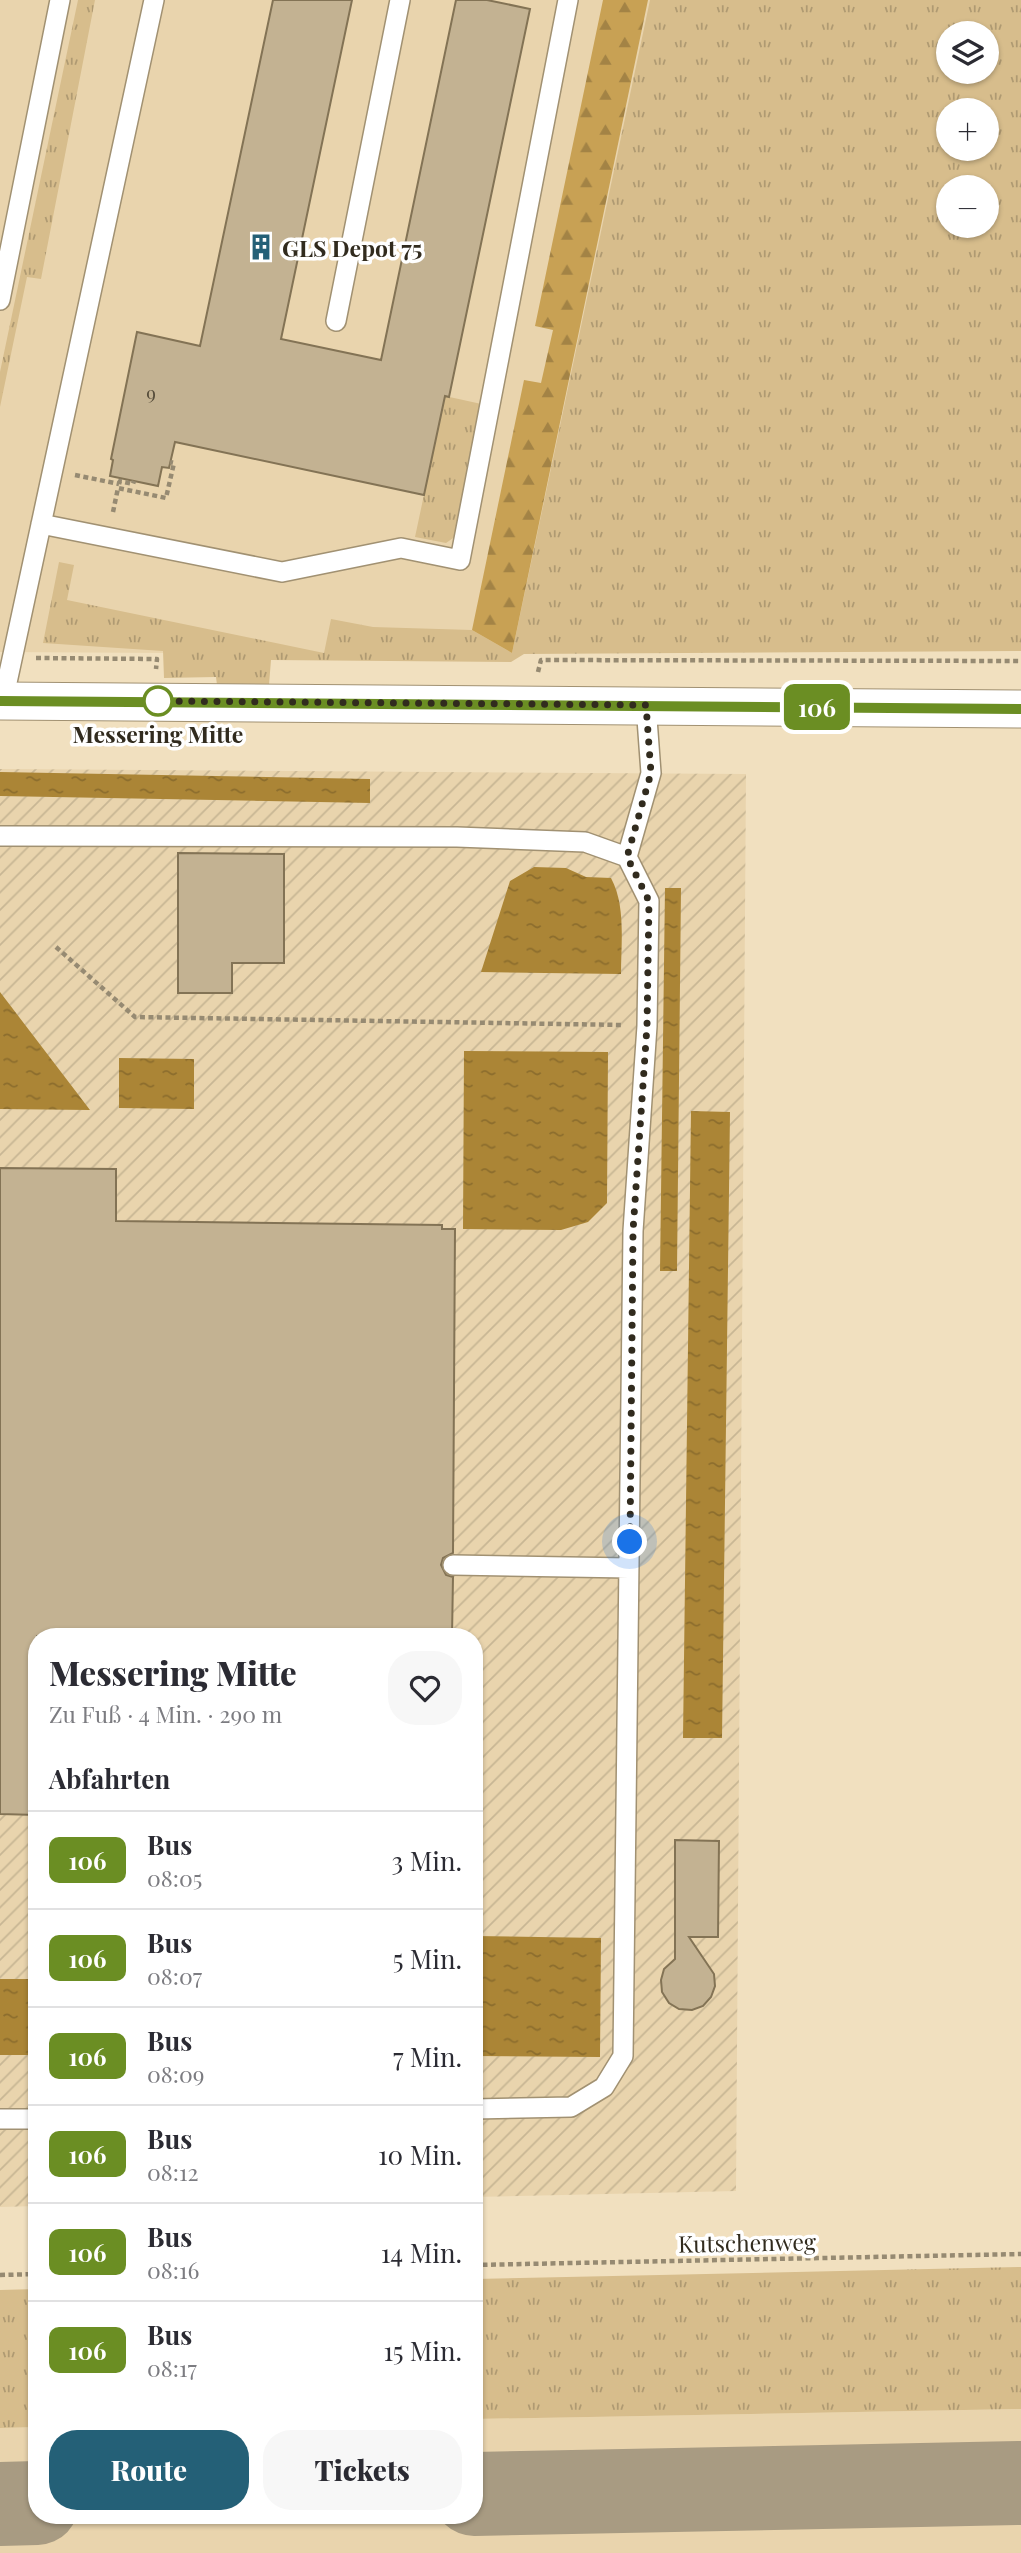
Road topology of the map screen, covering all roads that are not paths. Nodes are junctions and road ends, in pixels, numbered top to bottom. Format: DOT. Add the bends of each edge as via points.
graph roads {
  1 [pos="60,0"];
  2 [pos="154,0"];
  3 [pos="400,0"];
  4 [pos="568,0"];
  5 [pos="0,300"];
  6 [pos="336,321"];
  7 [pos="41,524"];
  8 [pos="2,701"];
  9 [pos="646,705"];
  10 [pos="1021,709"];
  11 [pos="0,836"];
  12 [pos="627,857"];
  13 [pos="453,1565"];
  14 [pos="629,1568"];
  15 [pos="483,2109"];
  16 [pos="0,2119"];
  17 [pos="28,2119"];
  1 -- 5 [label="lane"];
  2 -- 7 [label="lane"];
  3 -- 6 [label="lane"];
  4 -- 7 [label="lane" via="460,560 401,548 282,572"];
  7 -- 8 [label="lane"];
  8 -- 9 [label="street"];
  9 -- 10 [label="street"];
  9 -- 12 [label="lane" via="651,773"];
  11 -- 12 [label="lane" via="470,838 585,842"];
  12 -- 14 [label="lane" via="649,901 647,1026 633,1231"];
  13 -- 14 [label="lane"];
  14 -- 15 [label="lane" via="623,2056 604,2087 571,2107"];
  16 -- 17 [label="lane"];
}
